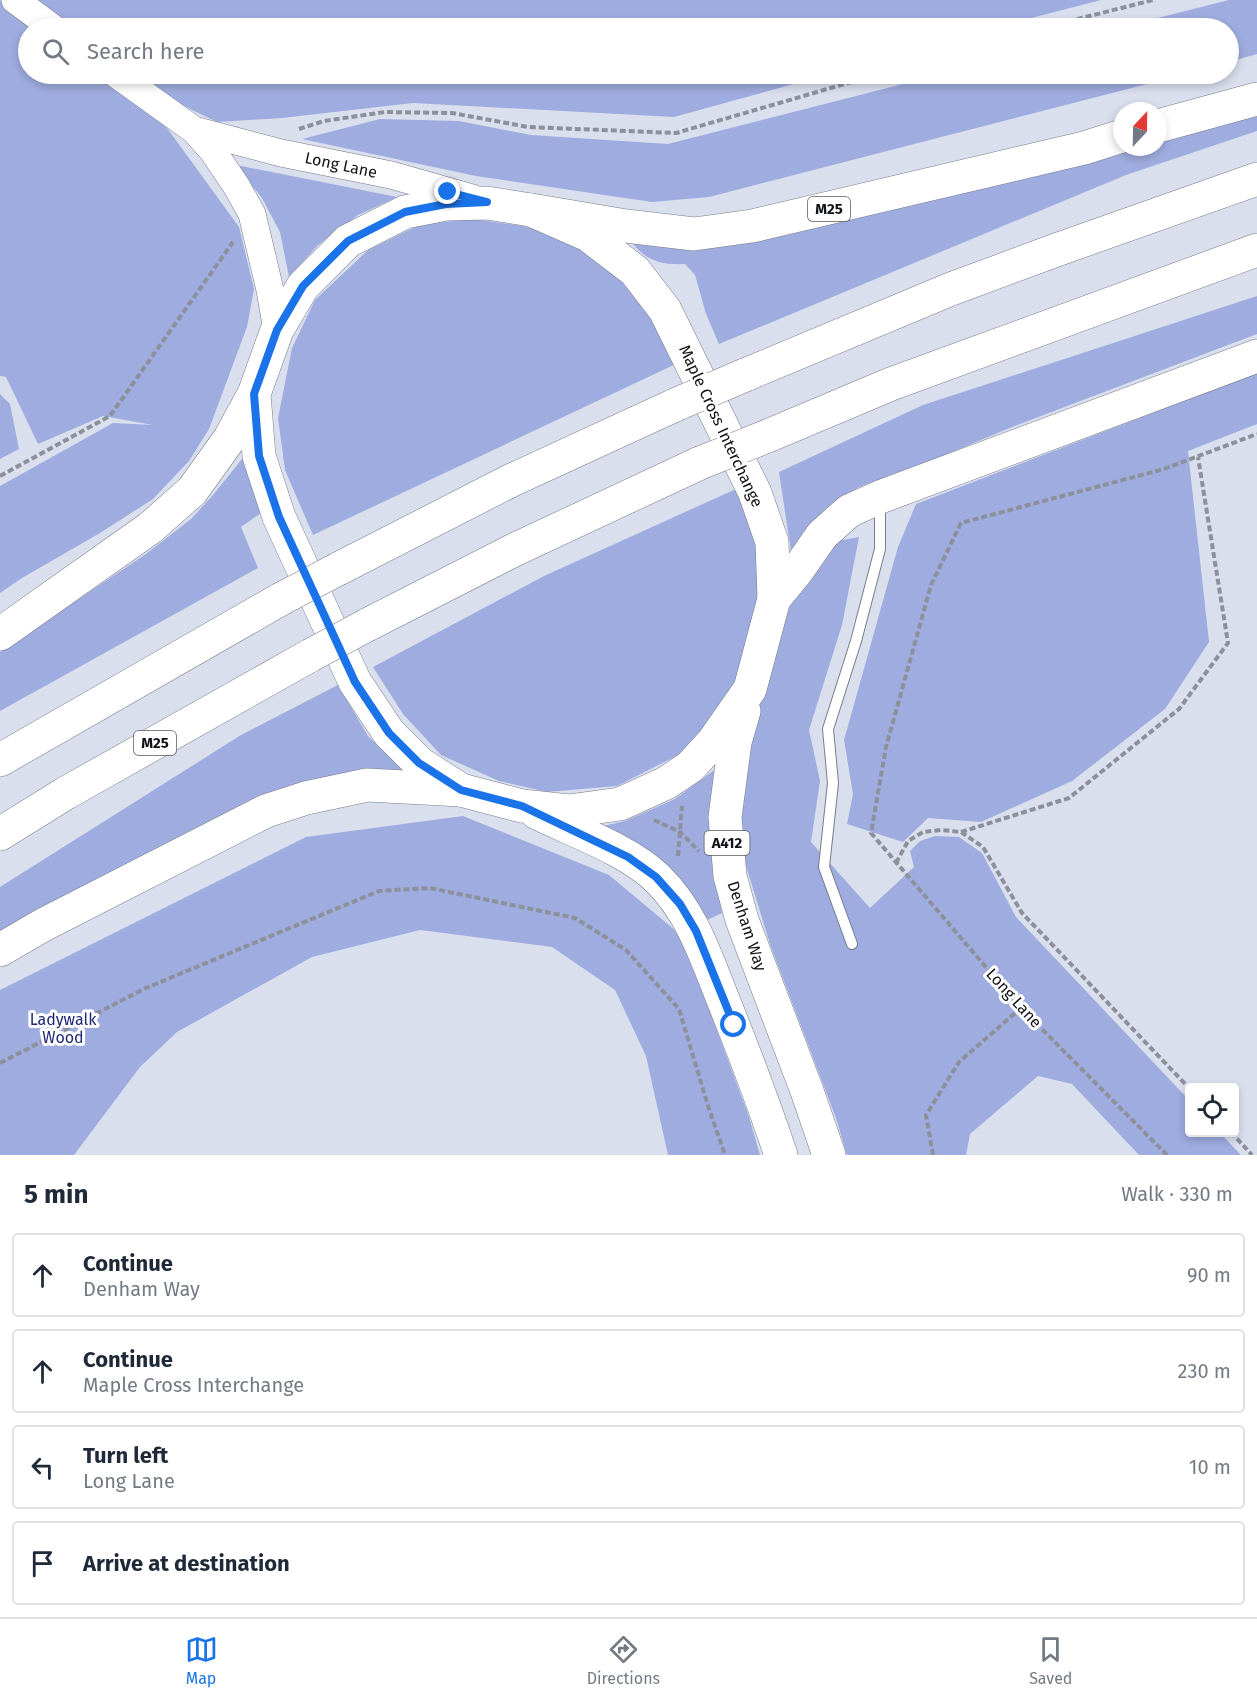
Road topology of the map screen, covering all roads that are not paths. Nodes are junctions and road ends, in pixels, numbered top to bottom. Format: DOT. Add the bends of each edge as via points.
graph roads {
  1 [pos="15,0"];
  2 [pos="39,18"];
  3 [pos="130,84"];
  4 [pos="1257,99"];
  5 [pos="1167,124"];
  6 [pos="194,130"];
  7 [pos="1113,139"];
  8 [pos="1257,179"];
  9 [pos="487,202"];
  10 [pos="531,210"];
  11 [pos="1257,250"];
  12 [pos="277,330"];
  13 [pos="1257,356"];
  14 [pos="254,394"];
  15 [pos="880,497"];
  16 [pos="774,599"];
  17 [pos="0,634"];
  18 [pos="750,689"];
  19 [pos="0,760"];
  20 [pos="461,790"];
  21 [pos="522,806"];
  22 [pos="0,834"];
  23 [pos="852,944"];
  24 [pos="0,950"];
  25 [pos="781,1155"];
  26 [pos="829,1155"];
  1 -- 2 [label="street"];
  3 -- 6 [label="street, Long Lane"];
  4 -- 5 [label="main road"];
  6 -- 9 [label="street, Long Lane" via="281,153 391,175"];
  6 -- 12 [label="street, Long Lane" via="212,150 252,214"];
  7 -- 10 [label="main road, M25" via="839,207 694,234"];
  8 -- 19 [label="main road, bridge" via="951,289 675,405 512,480 281,599"];
  9 -- 10 [label="main road, Maple Cross Interchange"];
  9 -- 12 [label="main road, Maple Cross Interchange" via="405,212 348,241 303,286"];
  10 -- 16 [label="main road, Maple Cross Interchange" via="588,235 635,271 665,310 755,493 772,542"];
  11 -- 22 [label="main road, M25, bridge" via="891,384 700,463 366,625"];
  12 -- 14 [label="main road, Maple Cross Interchange"];
  13 -- 15 [label="main road"];
  14 -- 17 [label="main road" via="230,438 192,491 150,528"];
  14 -- 20 [label="main road, Maple Cross Interchange" via="259,456 279,517 355,682 389,733 419,763"];
  15 -- 16 [label="main road" via="849,512 822,535"];
  15 -- 23 [label="lane" via="880,549 828,729 833,783 824,867"];
  16 -- 18 [label="main road, Maple Cross Interchange"];
  18 -- 21 [label="main road, Maple Cross Interchange" via="713,742 690,767 666,783 620,804 569,811"];
  18 -- 26 [label="main road, Denham Way / A412" via="735,742 725,817 730,876 742,920"];
  20 -- 21 [label="main road, Maple Cross Interchange"];
  20 -- 24 [label="main road" via="367,785 306,798 266,812"];
  21 -- 25 [label="main road" via="628,857 656,877 680,904 696,931 749,1062"];
}
